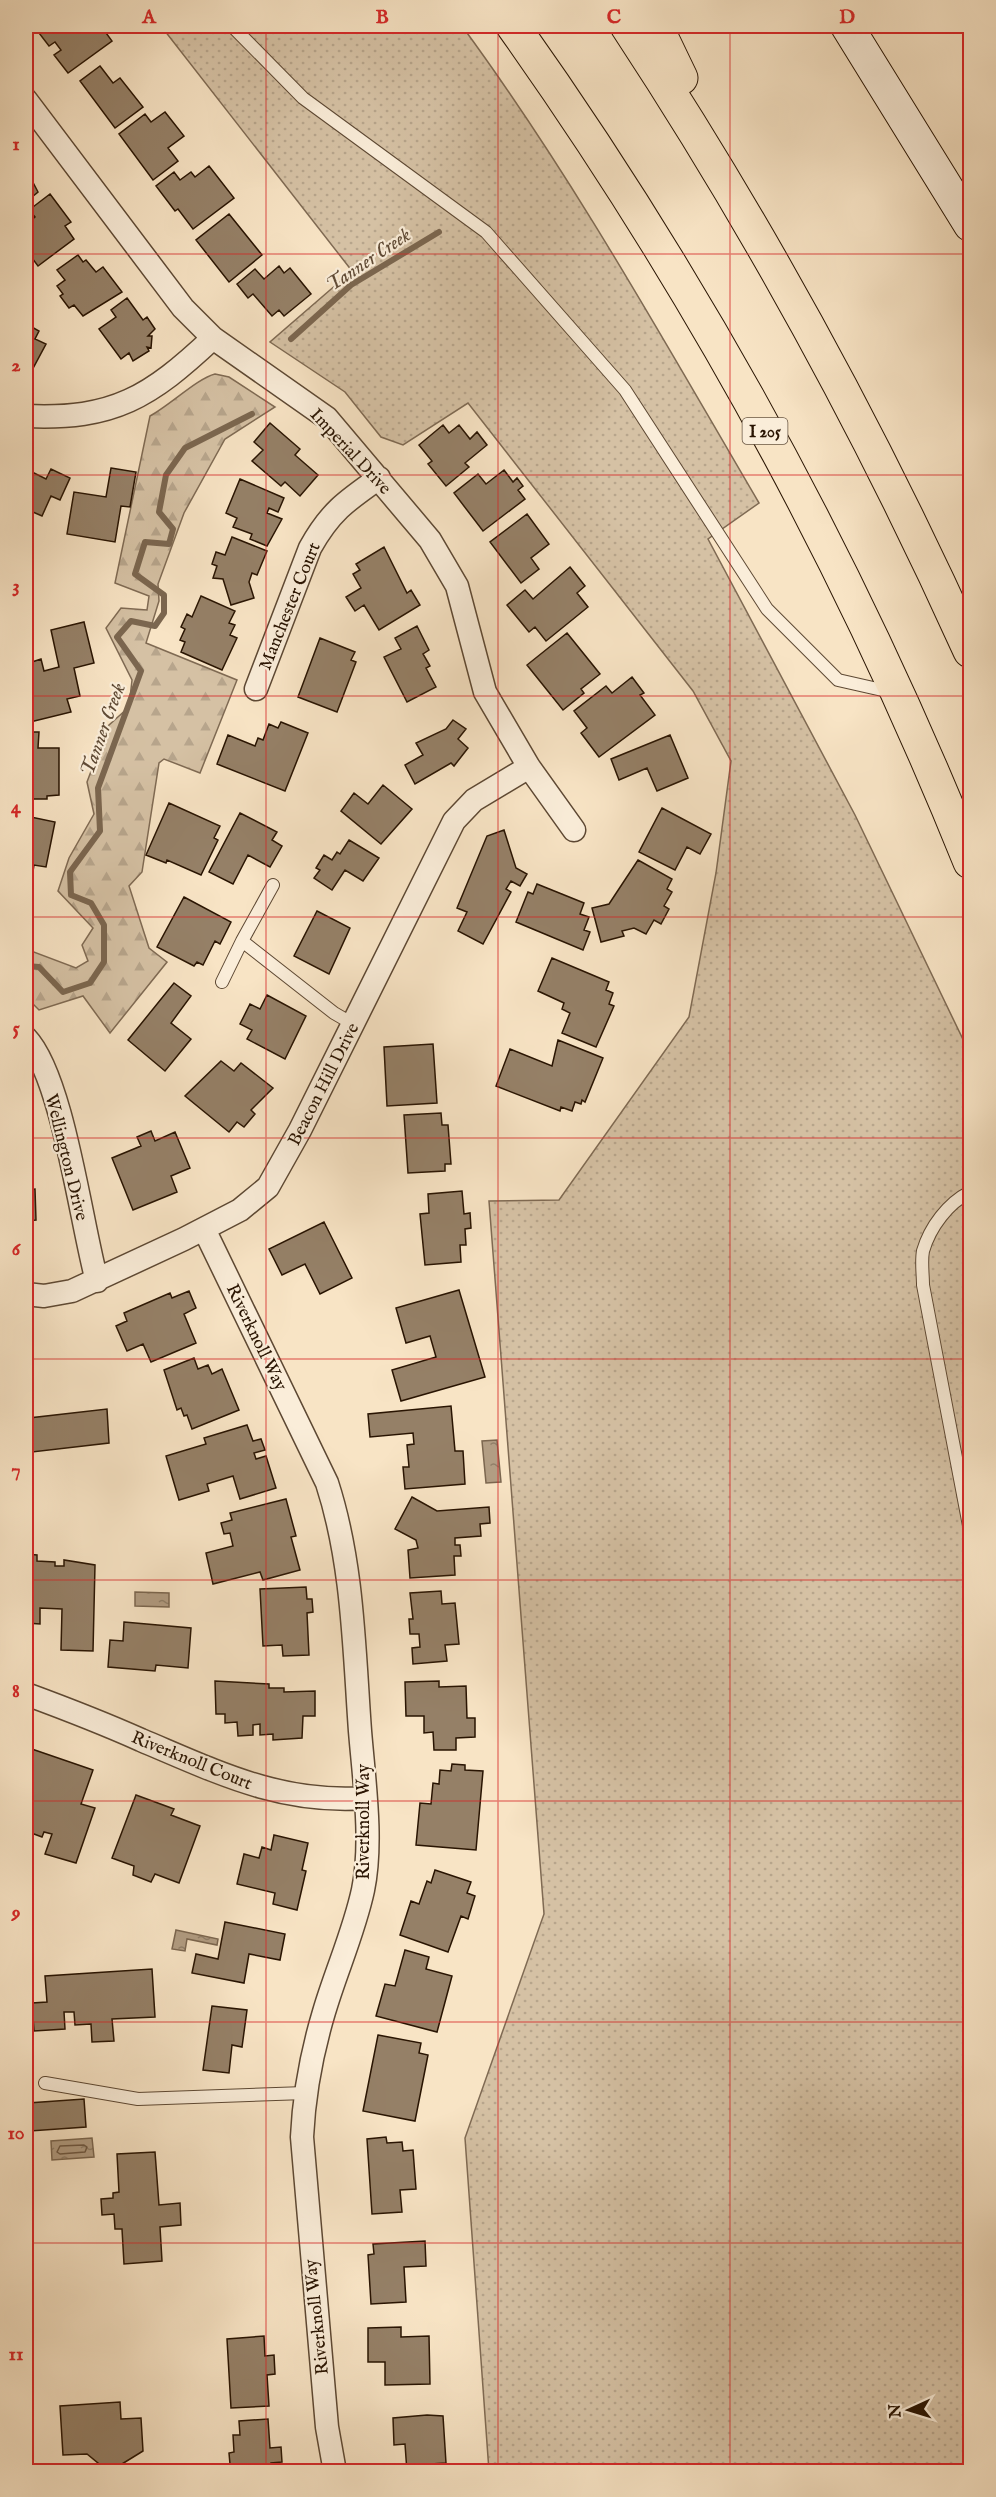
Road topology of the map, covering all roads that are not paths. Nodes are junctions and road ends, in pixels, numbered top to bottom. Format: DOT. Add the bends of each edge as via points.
graph roads {
  1 [pos="232,26"];
  2 [pos="513,26"];
  3 [pos="627,26"];
  4 [pos="656,26"];
  5 [pos="847,26"];
  6 [pos="26,100"];
  7 [pos="737,200"];
  8 [pos="970,225"];
  9 [pos="213,338"];
  10 [pos="26,416"];
  11 [pos="379,478"];
  12 [pos="970,651"];
  13 [pos="256,689"];
  14 [pos="898,694"];
  15 [pos="529,767"];
  16 [pos="574,830"];
  17 [pos="970,862"];
  18 [pos="273,885"];
  19 [pos="242,941"];
  20 [pos="222,982"];
  21 [pos="353,1024"];
  22 [pos="26,1038"];
  23 [pos="970,1192"];
  24 [pos="204,1229"];
  25 [pos="97,1281"];
  26 [pos="26,1294"];
  27 [pos="970,1531"];
  28 [pos="26,1694"];
  29 [pos="365,1798"];
  30 [pos="45,2083"];
  31 [pos="305,2093"];
  32 [pos="335,2472"];
  1 -- 14 [label="lane" via="303,98 486,232 625,390 767,609 838,680"];
  2 -- 14 [label="highway, I 205" via="631,203 718,346 844,580"];
  3 -- 7 [label="highway"];
  4 -- 7 [label="highway"];
  5 -- 8 [label="street"];
  6 -- 9 [label="street, Imperial Drive" via="183,308"];
  7 -- 12 [label="highway" via="859,421"];
  9 -- 10 [label="street" via="169,377 119,407 94,414"];
  9 -- 11 [label="street, Imperial Drive" via="327,418"];
  11 -- 13 [label="street, Manchester Court" via="344,503 320,530"];
  11 -- 15 [label="street, Imperial Drive" via="447,566 461,599 485,692"];
  14 -- 17 [label="highway, I 205"];
  15 -- 16 [label="street, Imperial Drive"];
  15 -- 21 [label="street, Beacon Hill Drive" via="474,800 454,821"];
  18 -- 19 [label="lane"];
  19 -- 20 [label="lane"];
  19 -- 21 [label="lane"];
  21 -- 24 [label="street, Beacon Hill Drive" via="268,1187 240,1209"];
  22 -- 25 [label="street, Wellington Drive" via="42,1062 58,1111"];
  23 -- 27 [label="lane" via="958,1198 937,1222 923,1252 923,1285"];
  24 -- 25 [label="street, Beacon Hill Drive"];
  24 -- 29 [label="street, Riverknoll Way" via="323,1475 339,1522 350,1600"];
  25 -- 26 [label="street, Beacon Hill Drive" via="58,1295"];
  28 -- 29 [label="street, Riverknoll Court" via="225,1777 273,1792 344,1800"];
  29 -- 31 [label="street, Riverknoll Way" via="363,1890 324,2013"];
  30 -- 31 [label="lane" via="138,2099"];
  31 -- 32 [label="street, Riverknoll Way" via="304,2188 327,2427"];
}
